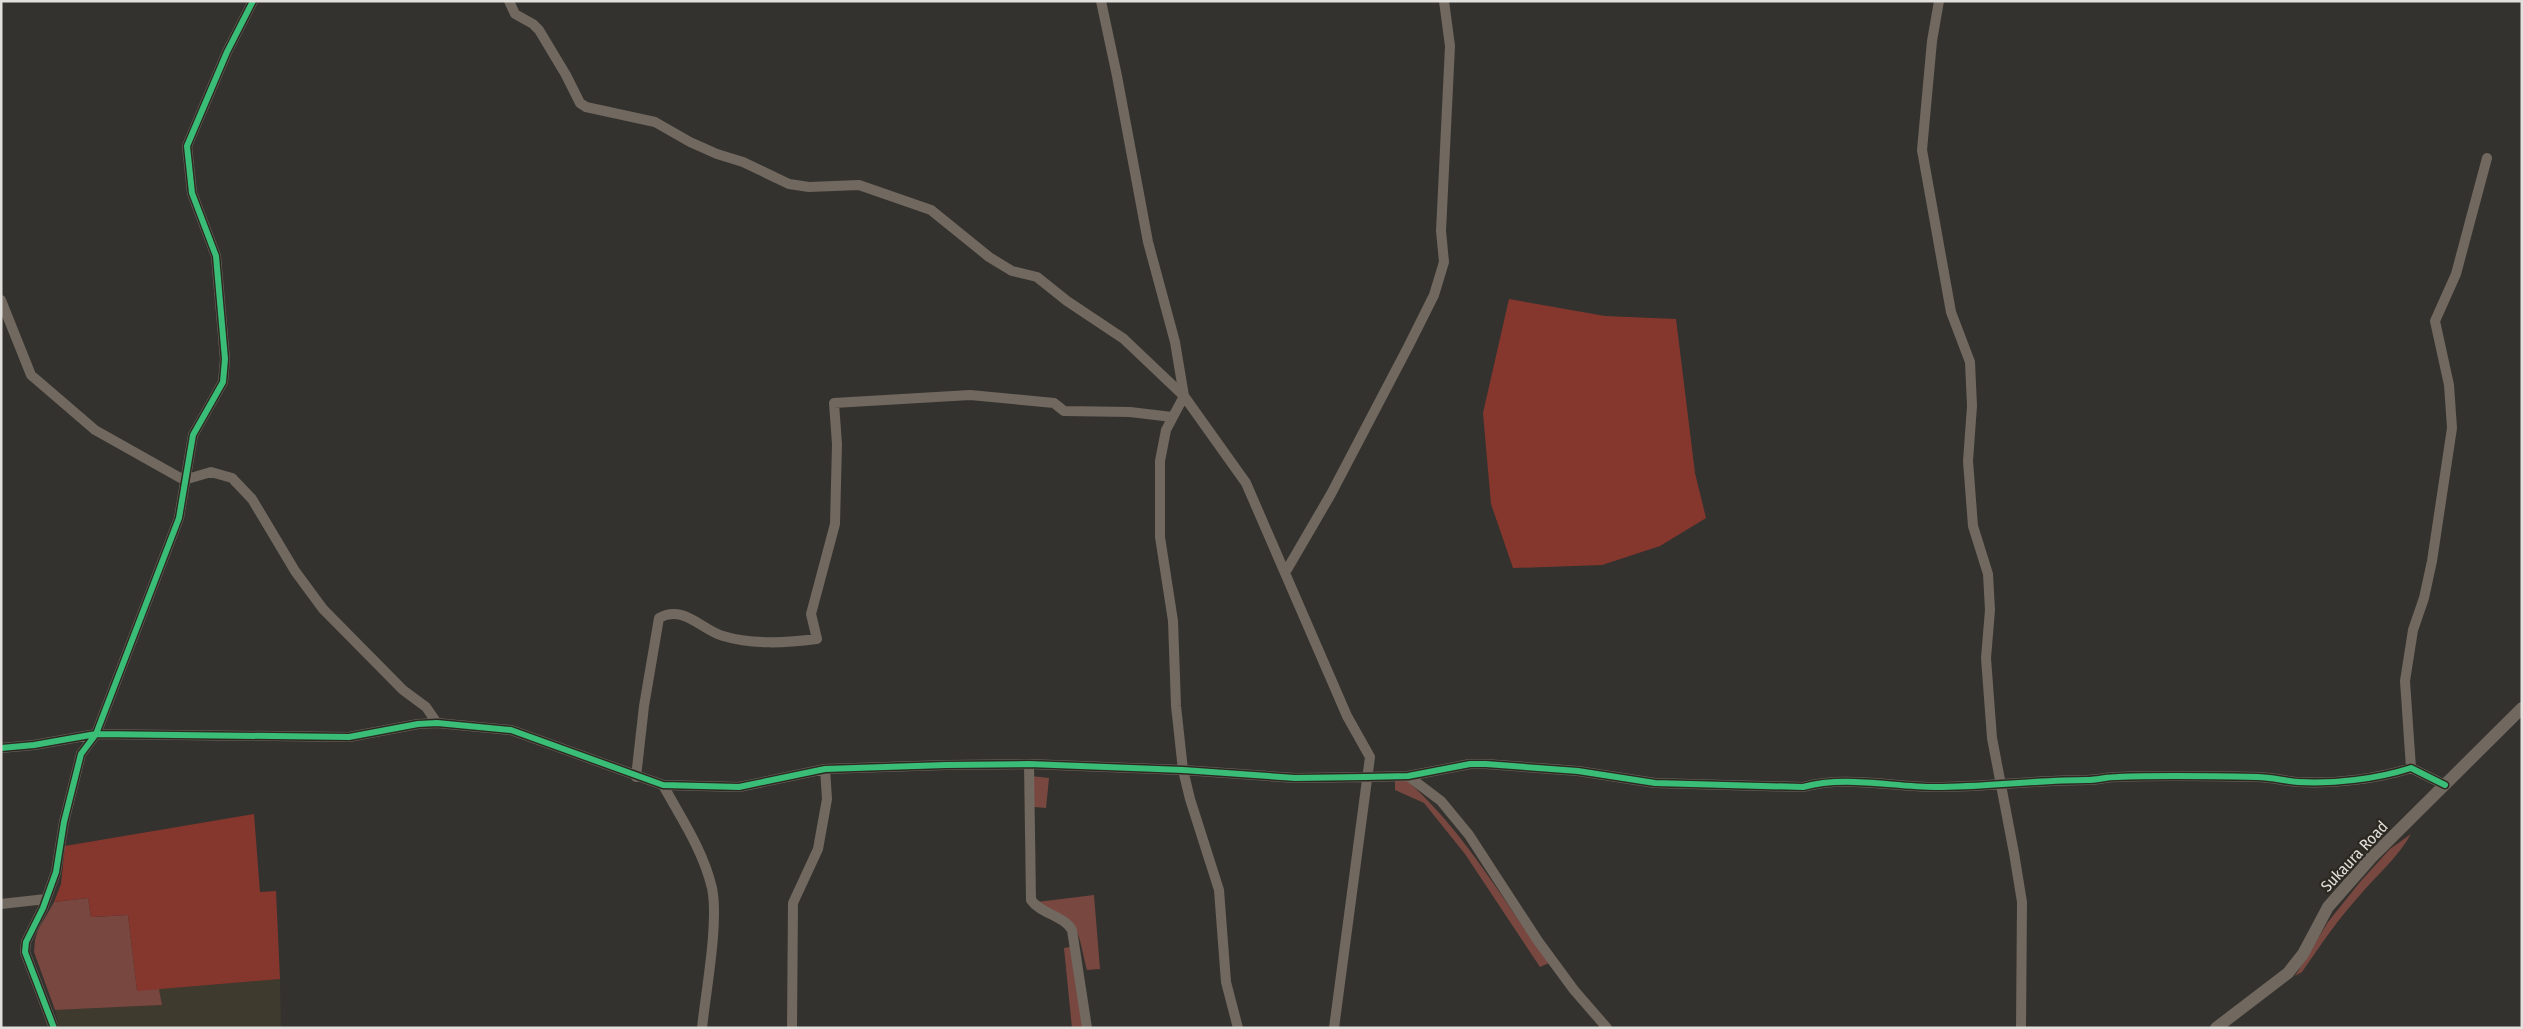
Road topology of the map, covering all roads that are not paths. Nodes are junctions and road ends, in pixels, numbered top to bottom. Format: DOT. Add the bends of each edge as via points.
graph roads {
  1 [pos="253,1"];
  2 [pos="509,1"];
  3 [pos="1101,1"];
  4 [pos="1444,1"];
  5 [pos="1939,1"];
  6 [pos="2487,158"];
  7 [pos="1,300"];
  8 [pos="1184,396"];
  9 [pos="1172,417"];
  10 [pos="184,480"];
  11 [pos="1286,573"];
  12 [pos="2522,708"];
  13 [pos="437,723"];
  14 [pos="96,734"];
  15 [pos="1,748"];
  16 [pos="1029,764"];
  17 [pos="2411,768"];
  18 [pos="825,769"];
  19 [pos="1183,770"];
  20 [pos="1408,776"];
  21 [pos="636,777"];
  22 [pos="1365,778"];
  23 [pos="2001,784"];
  24 [pos="663,785"];
  25 [pos="2445,785"];
  26 [pos="46,899"];
  27 [pos="1,904"];
  28 [pos="54,1028"];
  29 [pos="702,1028"];
  30 [pos="792,1028"];
  31 [pos="1087,1028"];
  32 [pos="1238,1028"];
  33 [pos="1334,1028"];
  34 [pos="1607,1028"];
  35 [pos="2021,1028"];
  36 [pos="2216,1028"];
  1 -- 10 [label="street" via="227,52 187,146 192,193 216,256 225,359 223,382 193,435"];
  2 -- 8 [label="street" via="515,14 540,30 580,103 586,107 655,122 690,142 789,184 809,187 859,185 922,205 989,257 1012,271 1038,277 1124,340"];
  3 -- 8 [label="street" via="1148,242 1175,342"];
  4 -- 11 [label="street" via="1450,46 1441,231 1444,262 1434,295 1408,347"];
  5 -- 23 [label="street" via="1922,150 1951,312 1970,362 1972,406 1968,461 1973,526 1988,574 1990,610 1986,658 1992,738"];
  6 -- 17 [label="street" via="2456,274 2435,321 2449,385 2452,428 2432,561 2413,630 2406,673"];
  7 -- 10 [label="street" via="31,375 95,430"];
  8 -- 9 [label="street"];
  8 -- 11 [label="street" via="1246,482"];
  9 -- 19 [label="street" via="1160,461 1160,538 1173,622 1176,706"];
  9 -- 21 [label="street" via="1130,412 1064,411 1054,403 970,395 834,403 837,444 835,524 811,614 817,639 758,642 723,636 695,619 668,614 659,618"];
  10 -- 13 [label="street" via="211,472 232,478 252,499 295,571 323,609 403,690 426,708"];
  10 -- 14 [label="street" via="179,518"];
  11 -- 22 [label="street" via="1347,716 1370,756"];
  12 -- 25 [label="street, Sukaura Road"];
  13 -- 14 [label="street" via="349,737"];
  13 -- 21 [label="street" via="511,730"];
  14 -- 15 [label="street"];
  14 -- 26 [label="street" via="81,754 64,822 56,872"];
  16 -- 18 [label="street"];
  16 -- 19 [label="street"];
  16 -- 31 [label="street" via="1031,900 1068,923 1072,930"];
  17 -- 23 [label="street" via="2384,776 2298,782 2255,777 2116,777"];
  17 -- 25 [label="street"];
  18 -- 24 [label="street" via="739,787"];
  18 -- 30 [label="street" via="827,798 818,849 793,903"];
  19 -- 22 [label="street" via="1294,778"];
  19 -- 32 [label="street" via="1219,890 1226,982"];
  20 -- 22 [label="street"];
  20 -- 23 [label="street" via="1486,764 1578,770 1655,783 1803,787 1834,783 1919,787"];
  20 -- 34 [label="street" via="1441,800 1543,948"];
  21 -- 24 [label="street"];
  22 -- 33 [label="street"];
  23 -- 35 [label="street" via="2022,902"];
  24 -- 29 [label="street" via="698,848 712,887 714,914"];
  25 -- 36 [label="street, Sukaura Road" via="2371,858 2328,907 2303,954 2288,973"];
  26 -- 27 [label="street"];
  26 -- 28 [label="street" via="26,942 25,952"];
}
